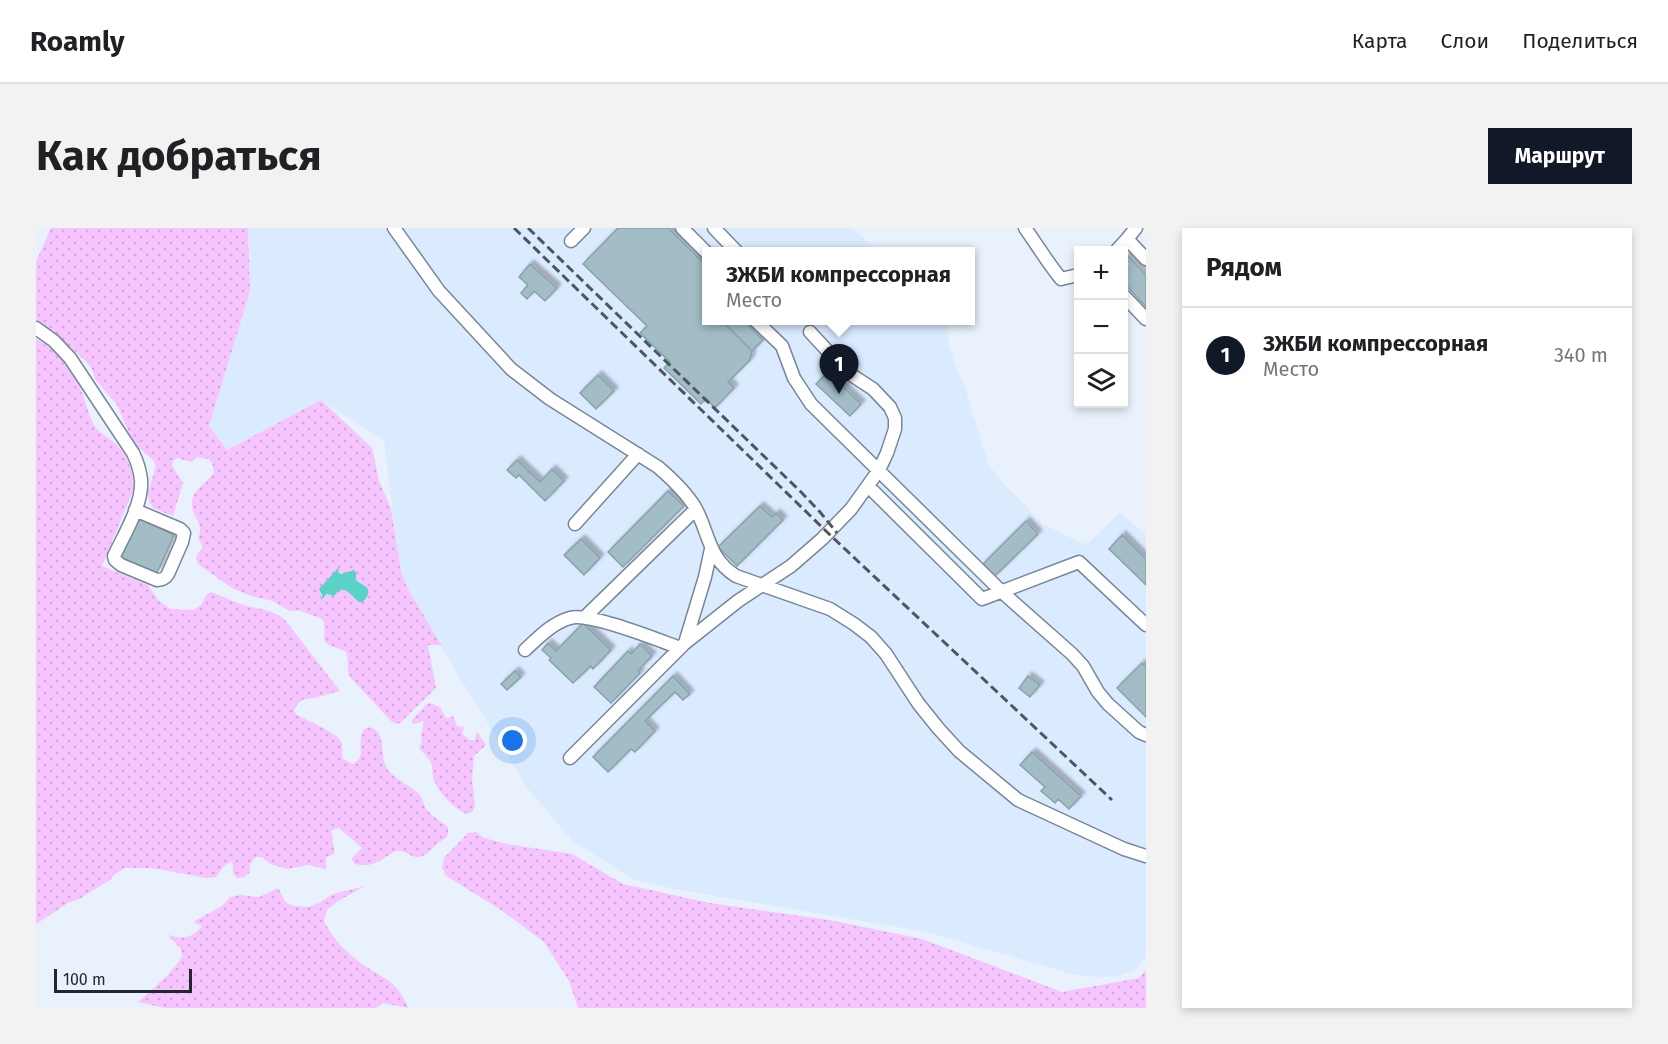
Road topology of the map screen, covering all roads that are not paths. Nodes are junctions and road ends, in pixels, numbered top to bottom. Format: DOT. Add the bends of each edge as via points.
graph roads {
  1 [pos="394,228"];
  2 [pos="584,228"];
  3 [pos="682,228"];
  4 [pos="714,228"];
  5 [pos="1025,228"];
  6 [pos="1136,228"];
  7 [pos="1127,239"];
  8 [pos="571,241"];
  9 [pos="1121,246"];
  10 [pos="733,247"];
  11 [pos="702,248"];
  12 [pos="1146,259"];
  13 [pos="1074,276"];
  14 [pos="1128,300"];
  15 [pos="1146,319"];
  16 [pos="758,325"];
  17 [pos="36,328"];
  18 [pos="810,332"];
  19 [pos="638,454"];
  20 [pos="879,470"];
  21 [pos="868,486"];
  22 [pos="696,509"];
  23 [pos="135,510"];
  24 [pos="575,524"];
  25 [pos="711,549"];
  26 [pos="761,585"];
  27 [pos="1002,592"];
  28 [pos="585,617"];
  29 [pos="1146,625"];
  30 [pos="683,646"];
  31 [pos="525,650"];
  32 [pos="1146,735"];
  33 [pos="570,758"];
  34 [pos="1146,856"];
  1 -- 19 [label="lane" via="440,291 511,369 550,399"];
  2 -- 8 [label="lane"];
  3 -- 11 [label="lane"];
  4 -- 10 [label="lane"];
  5 -- 13 [label="lane" via="1061,279"];
  6 -- 7 [label="lane"];
  7 -- 9 [label="lane"];
  7 -- 12 [label="lane"];
  14 -- 15 [label="lane"];
  16 -- 20 [label="lane" via="782,346 794,378 811,404"];
  17 -- 23 [label="lane" via="70,358 133,453 141,480"];
  18 -- 20 [label="lane" via="848,372 890,407 895,429"];
  19 -- 22 [label="lane" via="670,477"];
  19 -- 24 [label="lane"];
  20 -- 21 [label="lane"];
  20 -- 27 [label="lane"];
  21 -- 26 [label="lane" via="822,539"];
  21 -- 27 [label="lane" via="982,599"];
  22 -- 25 [label="lane"];
  22 -- 28 [label="lane"];
  23 -- 23 [label="lane" via="115,560 161,580 168,574 184,533"];
  25 -- 26 [label="lane" via="727,570"];
  25 -- 30 [label="lane"];
  26 -- 30 [label="lane"];
  26 -- 34 [label="lane" via="830,609 862,630 886,654 918,703 959,751 1018,800"];
  27 -- 29 [label="lane" via="1079,562"];
  27 -- 32 [label="lane" via="1083,666 1108,704"];
  28 -- 30 [label="lane"];
  28 -- 31 [label="lane" via="557,624"];
  30 -- 33 [label="lane"];
}
